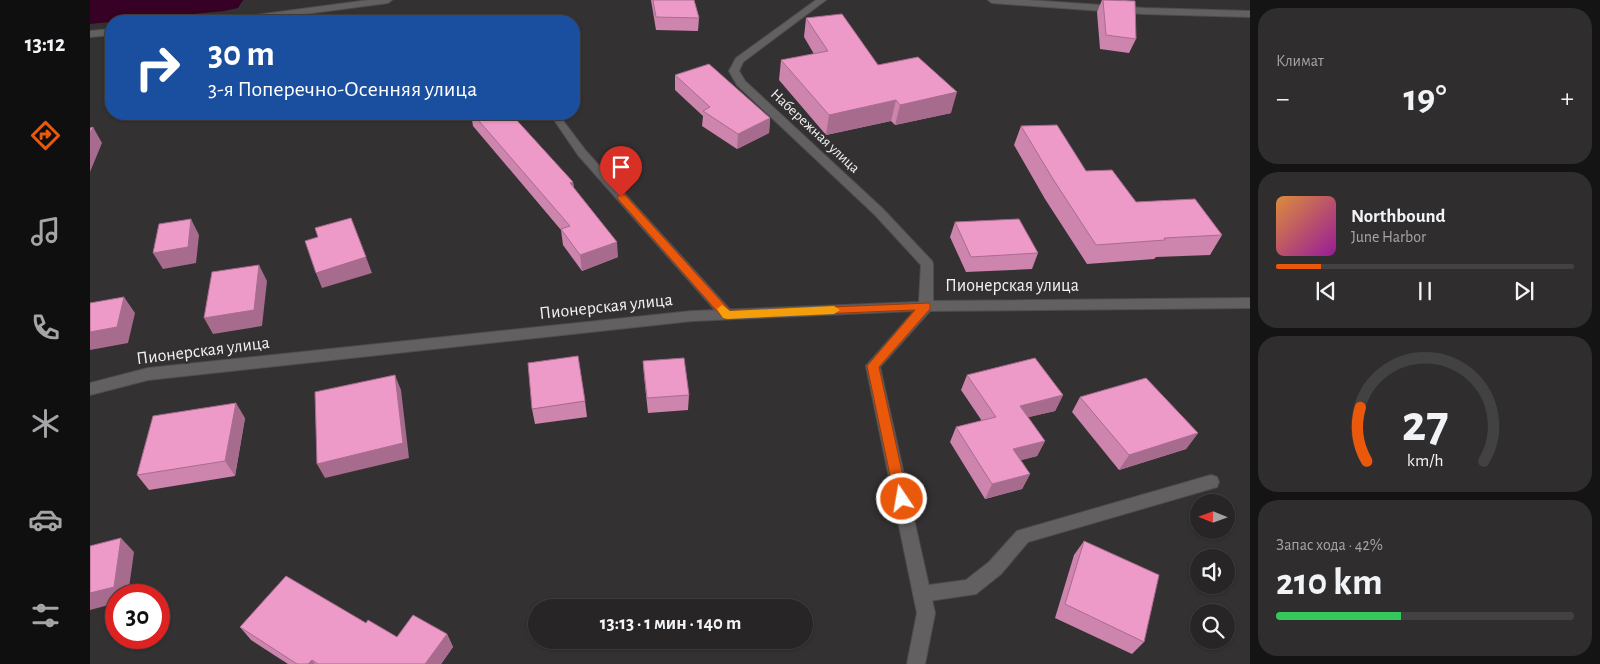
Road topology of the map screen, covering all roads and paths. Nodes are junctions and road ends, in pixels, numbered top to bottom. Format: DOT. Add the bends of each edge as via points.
graph roads {
  1 [pos="388,0"];
  2 [pos="822,0"];
  3 [pos="992,0"];
  4 [pos="1250,14"];
  5 [pos="278,15"];
  6 [pos="105,33"];
  7 [pos="90,34"];
  8 [pos="558,120"];
  9 [pos="1250,303"];
  10 [pos="926,306"];
  11 [pos="727,315"];
  12 [pos="90,389"];
  13 [pos="1211,482"];
  14 [pos="922,594"];
  15 [pos="916,664"];
  1 -- 5 [label="street"];
  2 -- 10 [label="street, Набережная улица" via="740,60 734,70 741,83 879,212 927,264"];
  3 -- 4 [label="street"];
  6 -- 7 [label="street"];
  8 -- 11 [label="street" via="582,152"];
  9 -- 10 [label="street, Пионерская улица"];
  10 -- 11 [label="street, Пионерская улица"];
  10 -- 14 [label="street" via="873,366"];
  11 -- 12 [label="street, Пионерская улица" via="692,316 148,374"];
  13 -- 14 [label="street" via="1024,536 995,568 970,588"];
  14 -- 15 [label="street" via="926,613"];
}
